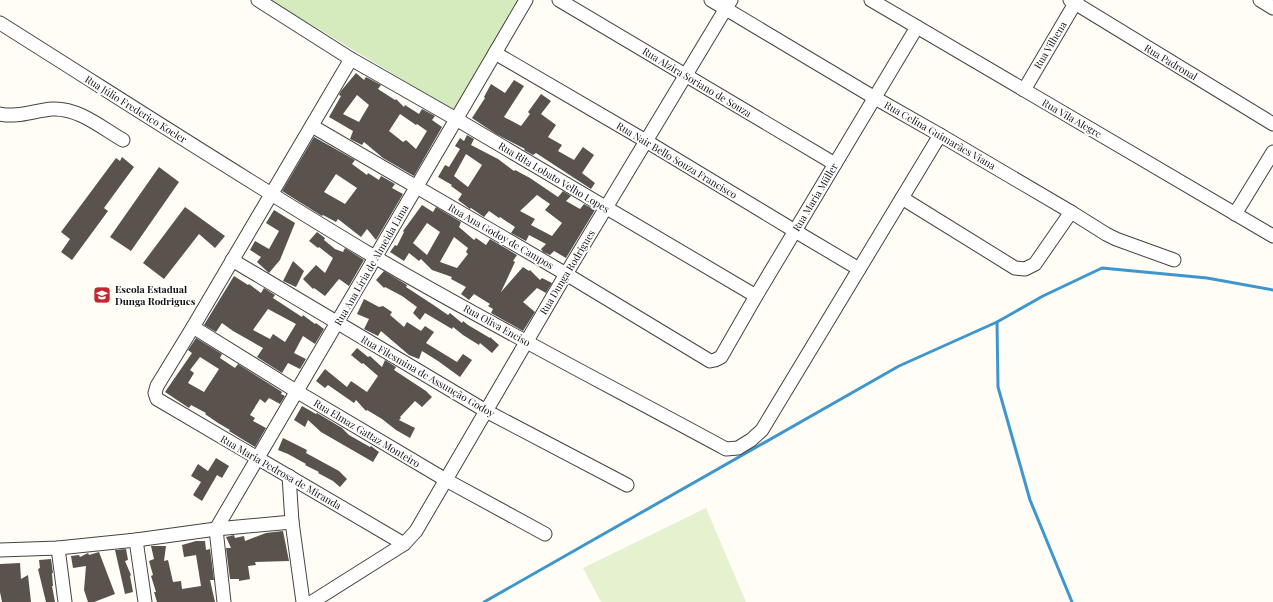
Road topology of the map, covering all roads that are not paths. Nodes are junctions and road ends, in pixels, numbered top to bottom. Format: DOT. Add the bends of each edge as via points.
graph roads {
  1 [pos="258,0"];
  2 [pos="526,0"];
  3 [pos="559,0"];
  4 [pos="711,0"];
  5 [pos="871,0"];
  6 [pos="1260,0"];
  7 [pos="1074,1"];
  8 [pos="728,4"];
  9 [pos="1273,8"];
  10 [pos="0,23"];
  11 [pos="918,27"];
  12 [pos="495,53"];
  13 [pos="351,59"];
  14 [pos="686,75"];
  15 [pos="1024,90"];
  16 [pos="875,98"];
  17 [pos="0,114"];
  18 [pos="456,119"];
  19 [pos="1273,124"];
  20 [pos="312,126"];
  21 [pos="940,135"];
  22 [pos="123,140"];
  23 [pos="646,141"];
  24 [pos="1273,152"];
  25 [pos="835,164"];
  26 [pos="416,187"];
  27 [pos="271,194"];
  28 [pos="902,198"];
  29 [pos="606,208"];
  30 [pos="1071,212"];
  31 [pos="1235,214"];
  32 [pos="795,231"];
  33 [pos="1273,236"];
  34 [pos="375,257"];
  35 [pos="232,260"];
  36 [pos="1174,260"];
  37 [pos="859,269"];
  38 [pos="566,274"];
  39 [pos="756,296"];
  40 [pos="337,323"];
  41 [pos="193,327"];
  42 [pos="526,342"];
  43 [pos="710,361"];
  44 [pos="296,391"];
  45 [pos="486,411"];
  46 [pos="257,458"];
  47 [pos="289,476"];
  48 [pos="446,480"];
  49 [pos="627,484"];
  50 [pos="292,522"];
  51 [pos="216,529"];
  52 [pos="545,534"];
  53 [pos="136,540"];
  54 [pos="404,544"];
  55 [pos="58,548"];
  56 [pos="0,550"];
  57 [pos="64,602"];
  58 [pos="145,602"];
  59 [pos="224,602"];
  60 [pos="303,602"];
  61 [pos="312,602"];
  1 -- 13 [label="street, Rua Rita Lobato Velho Lopes"];
  2 -- 12 [label="street, Rua Ana Líria de Almeida Lima"];
  3 -- 14 [label="street, Rua Alzira Soriano de Souza"];
  4 -- 8 [label="street, Rua Celina Guimarães Viana"];
  5 -- 11 [label="street, Rua Vila Alegre"];
  6 -- 9 [label="street"];
  7 -- 15 [label="street, Rua Vilhena"];
  7 -- 19 [label="street, Rua Padronal"];
  8 -- 14 [label="street, Rua Dunga Rodrigues"];
  8 -- 16 [label="street, Rua Celina Guimarães Viana"];
  10 -- 27 [label="street, Rua Júlio Frederico Koeler"];
  11 -- 15 [label="street, Rua Vila Alegre"];
  11 -- 16 [label="street, Rua Maria Müller"];
  12 -- 18 [label="street, Rua Ana Líria de Almeida Lima"];
  12 -- 23 [label="street, Rua Nair Bello Souza Francisco"];
  13 -- 18 [label="street, Rua Rita Lobato Velho Lopes"];
  13 -- 20 [label="street"];
  14 -- 23 [label="street, Rua Dunga Rodrigues"];
  14 -- 25 [label="street, Rua Alzira Soriano de Souza"];
  15 -- 31 [label="street, Rua Vila Alegre"];
  16 -- 21 [label="street, Rua Celina Guimarães Viana"];
  16 -- 25 [label="street, Rua Maria Müller"];
  17 -- 22 [label="street" via="22,115 66,109"];
  18 -- 26 [label="street, Rua Ana Líria de Almeida Lima"];
  18 -- 29 [label="street, Rua Rita Lobato Velho Lopes"];
  20 -- 26 [label="street, Rua Ana Godoy de Campos"];
  20 -- 27 [label="street"];
  21 -- 28 [label="street"];
  21 -- 30 [label="street, Rua Celina Guimarães Viana"];
  23 -- 29 [label="street, Rua Dunga Rodrigues"];
  23 -- 32 [label="street, Rua Nair Bello Souza Francisco"];
  24 -- 31 [label="street"];
  25 -- 32 [label="street, Rua Maria Müller"];
  26 -- 34 [label="street, Rua Ana Líria de Almeida Lima"];
  26 -- 38 [label="street, Rua Ana Godoy de Campos"];
  27 -- 34 [label="street, Rua Oliva Enciso"];
  27 -- 35 [label="street"];
  28 -- 30 [label="street" via="1014,268 1025,269 1035,264"];
  28 -- 37 [label="street"];
  29 -- 38 [label="street, Rua Dunga Rodrigues"];
  29 -- 39 [label="street, Rua Rita Lobato Velho Lopes"];
  30 -- 36 [label="street, Rua Celina Guimarães Viana" via="1116,239"];
  31 -- 33 [label="street, Rua Vila Alegre"];
  32 -- 37 [label="street, Rua Nair Bello Souza Francisco"];
  32 -- 39 [label="street, Rua Maria Müller"];
  34 -- 40 [label="street, Rua Ana Líria de Almeida Lima"];
  34 -- 42 [label="street, Rua Oliva Enciso"];
  35 -- 40 [label="street, Rua Filesmina de Assunção Godoy"];
  35 -- 41 [label="street"];
  37 -- 42 [label="street, Rua Oliva Enciso" via="762,430 738,448 726,449"];
  38 -- 42 [label="street, Rua Dunga Rodrigues"];
  38 -- 43 [label="street, Rua Ana Godoy de Campos"];
  39 -- 43 [label="street, Rua Maria Müller" via="721,357"];
  40 -- 44 [label="street, Rua Ana Líria de Almeida Lima"];
  40 -- 45 [label="street, Rua Filesmina de Assunção Godoy"];
  41 -- 44 [label="street, Rua Elmaz Gattaz Monteiro"];
  41 -- 46 [label="street, Rua Maria Pedrosa de Miranda" via="157,386 157,399"];
  42 -- 45 [label="street, Rua Dunga Rodrigues"];
  44 -- 46 [label="street, Rua Ana Líria de Almeida Lima"];
  44 -- 48 [label="street, Rua Elmaz Gattaz Monteiro"];
  45 -- 48 [label="street, Rua Dunga Rodrigues"];
  45 -- 49 [label="street, Rua Filesmina de Assunção Godoy"];
  46 -- 47 [label="street, Rua Maria Pedrosa de Miranda"];
  46 -- 51 [label="street, Rua Ana Líria de Almeida Lima"];
  47 -- 50 [label="street"];
  47 -- 54 [label="street, Rua Maria Pedrosa de Miranda"];
  48 -- 52 [label="street, Rua Elmaz Gattaz Monteiro"];
  48 -- 54 [label="street, Rua Dunga Rodrigues" via="416,531"];
  50 -- 51 [label="street"];
  50 -- 60 [label="street"];
  51 -- 53 [label="street"];
  51 -- 59 [label="street"];
  53 -- 55 [label="street"];
  53 -- 58 [label="street"];
  54 -- 61 [label="street, Rua Dunga Rodrigues"];
  55 -- 56 [label="street"];
  55 -- 57 [label="street"];
}
